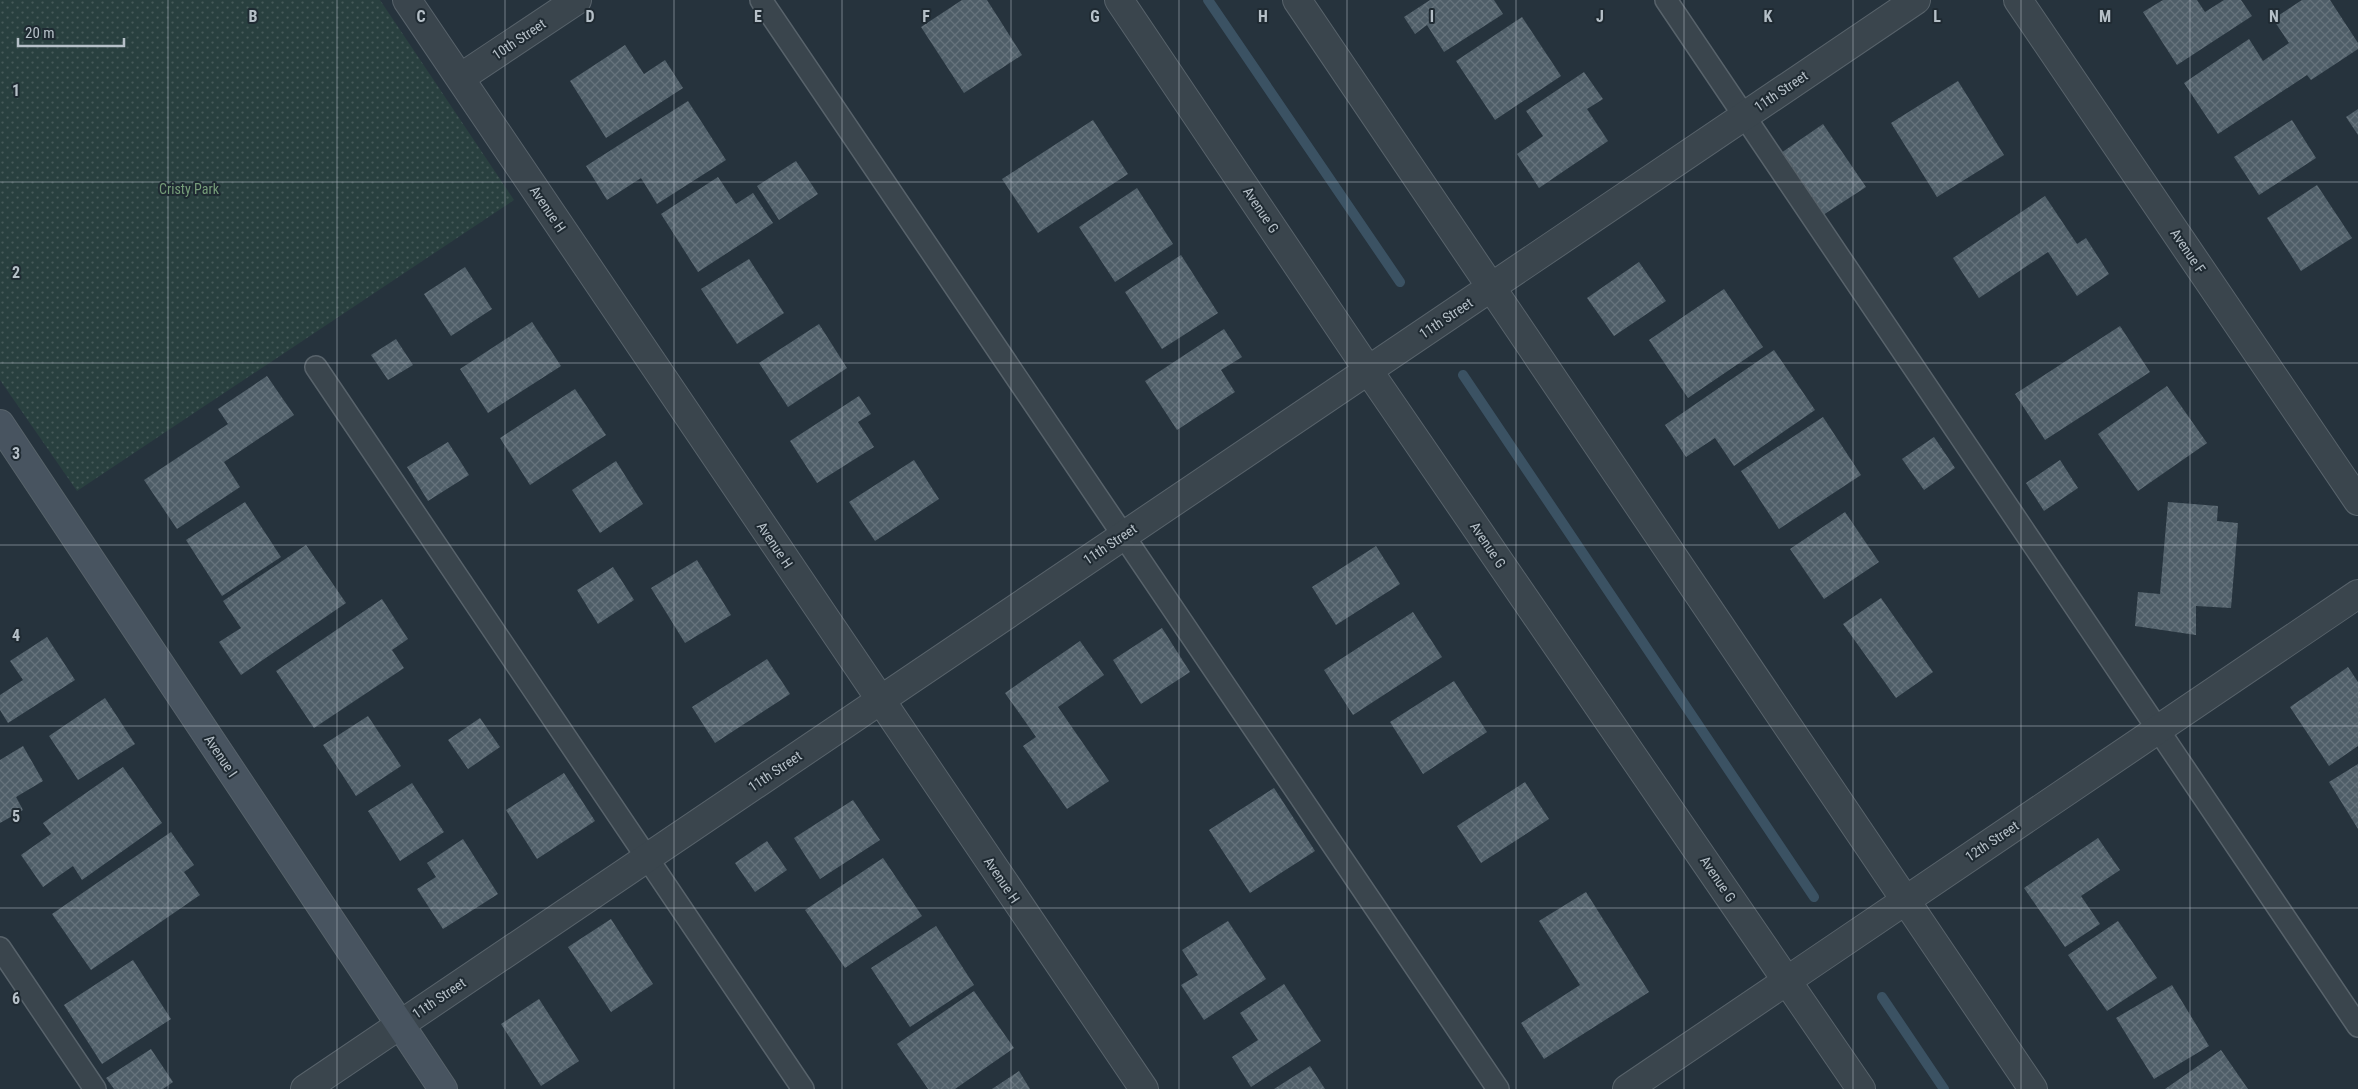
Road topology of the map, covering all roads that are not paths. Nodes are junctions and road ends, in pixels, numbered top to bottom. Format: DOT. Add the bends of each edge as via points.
graph roads {
  1 [pos="407,0"];
  2 [pos="578,0"];
  3 [pos="761,0"];
  4 [pos="1119,0"];
  5 [pos="1297,0"];
  6 [pos="1666,0"];
  7 [pos="1916,0"];
  8 [pos="2018,0"];
  9 [pos="460,78"];
  10 [pos="1744,116"];
  11 [pos="1491,287"];
  12 [pos="316,367"];
  13 [pos="1368,370"];
  14 [pos="0,424"];
  15 [pos="2358,501"];
  16 [pos="1123,536"];
  17 [pos="2358,594"];
  18 [pos="880,700"];
  19 [pos="2158,729"];
  20 [pos="647,858"];
  21 [pos="1905,900"];
  22 [pos="0,948"];
  23 [pos="1788,982"];
  24 [pos="400,1025"];
  25 [pos="2358,1026"];
  26 [pos="95,1089"];
  27 [pos="305,1089"];
  28 [pos="443,1089"];
  29 [pos="803,1089"];
  30 [pos="1144,1089"];
  31 [pos="1498,1089"];
  32 [pos="1627,1089"];
  33 [pos="1861,1089"];
  34 [pos="2033,1089"];
  1 -- 9 [label="street, Avenue H"];
  2 -- 9 [label="street, 10th Street"];
  3 -- 16 [label="lane"];
  4 -- 13 [label="street, Avenue G"];
  5 -- 11 [label="street"];
  6 -- 10 [label="lane"];
  7 -- 10 [label="street, 11th Street"];
  8 -- 15 [label="street, Avenue F"];
  9 -- 18 [label="street, Avenue H"];
  10 -- 11 [label="street, 11th Street"];
  10 -- 19 [label="lane"];
  11 -- 13 [label="street, 11th Street"];
  11 -- 21 [label="street"];
  12 -- 20 [label="lane"];
  13 -- 16 [label="street, 11th Street"];
  13 -- 23 [label="street, Avenue G"];
  14 -- 24 [label="street, Avenue I"];
  16 -- 18 [label="street, 11th Street"];
  16 -- 31 [label="lane"];
  17 -- 19 [label="street, 12th Street"];
  18 -- 20 [label="street, 11th Street"];
  18 -- 30 [label="street, Avenue H"];
  19 -- 21 [label="street, 12th Street"];
  19 -- 25 [label="lane"];
  20 -- 24 [label="street, 11th Street"];
  20 -- 29 [label="lane"];
  21 -- 23 [label="street, 12th Street"];
  21 -- 34 [label="street"];
  22 -- 26 [label="lane"];
  23 -- 32 [label="street, 12th Street"];
  23 -- 33 [label="street, Avenue G"];
  24 -- 27 [label="street, 11th Street"];
  24 -- 28 [label="street, Avenue I"];
}
